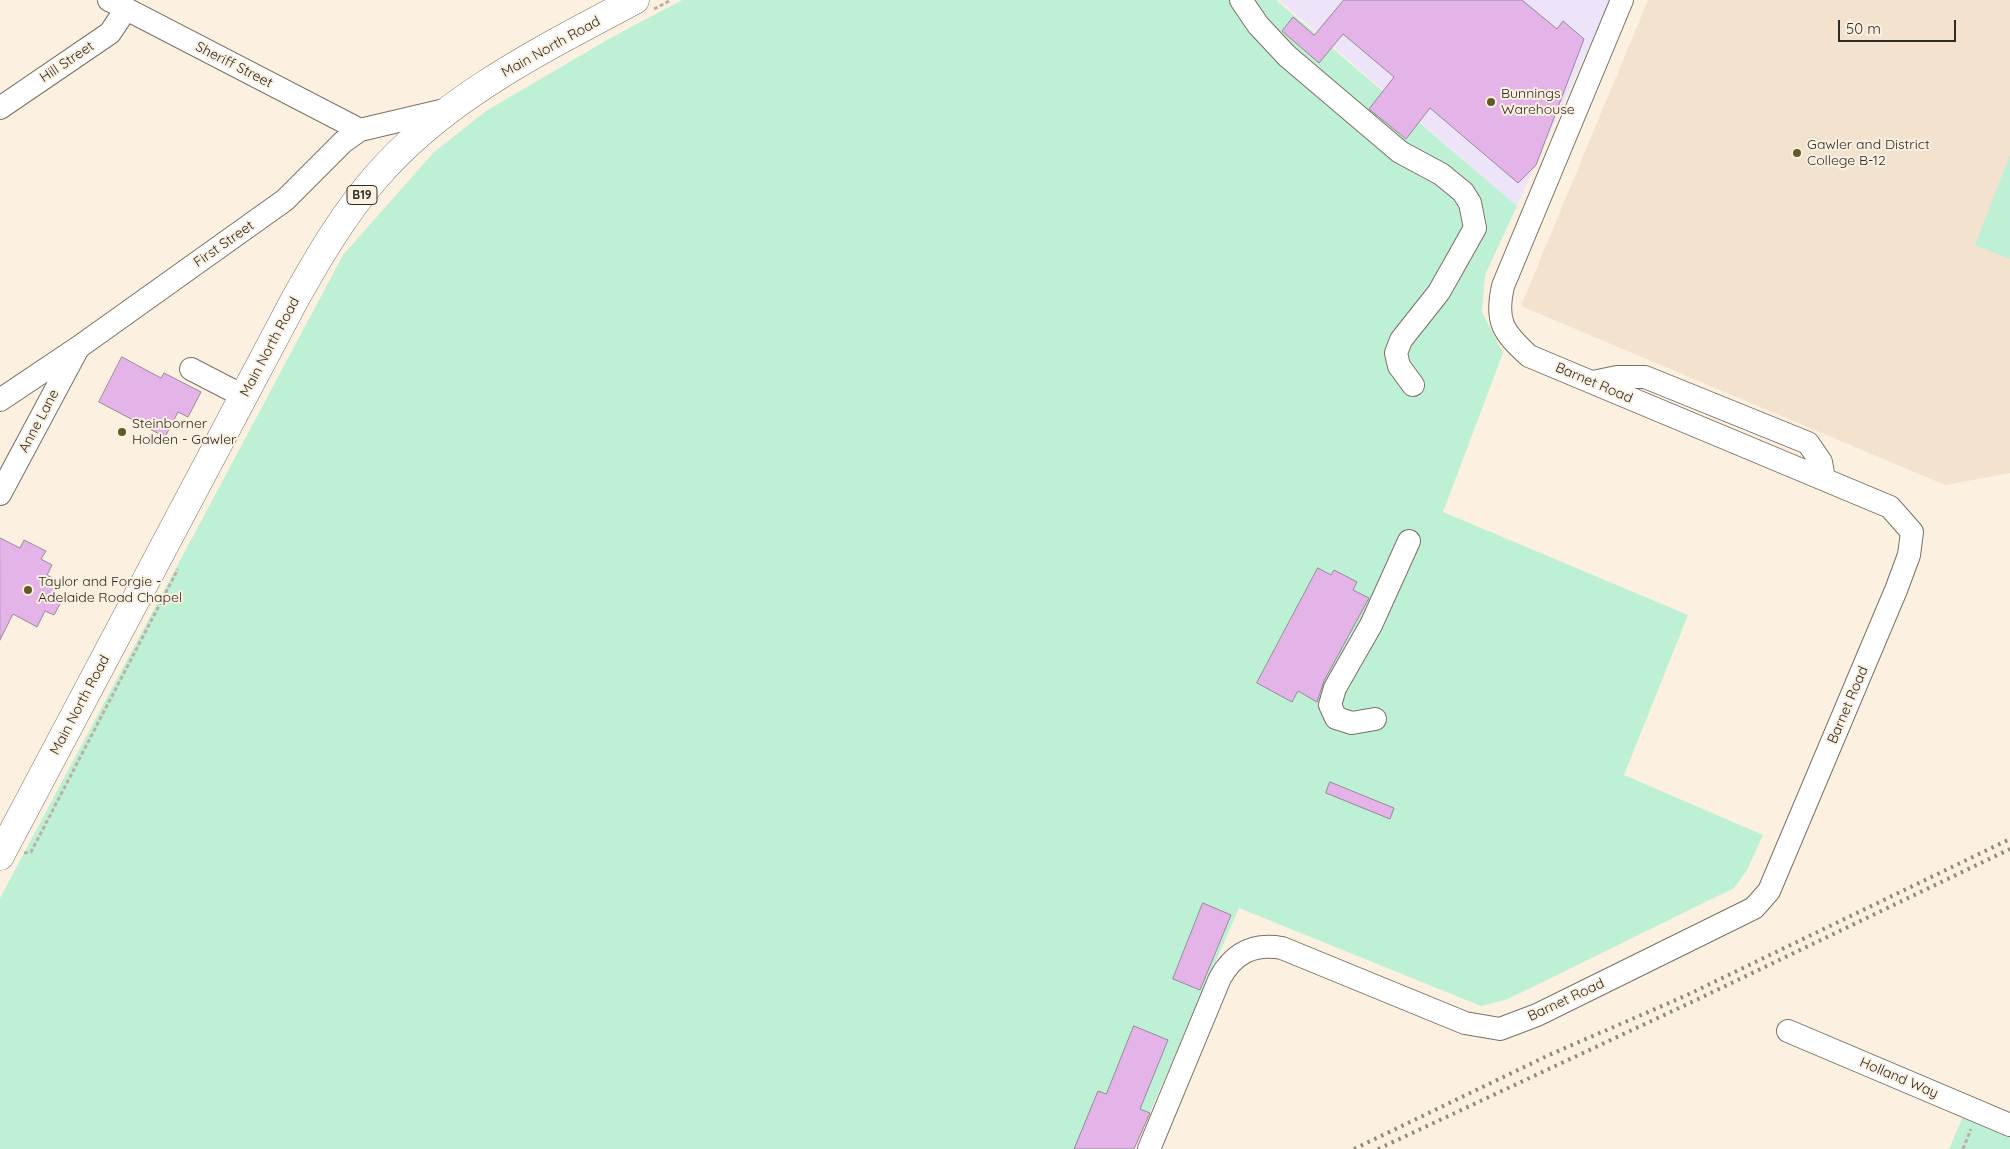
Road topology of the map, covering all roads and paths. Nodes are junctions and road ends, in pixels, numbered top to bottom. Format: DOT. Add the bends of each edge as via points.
graph roads {
  1 [pos="671,0"];
  2 [pos="1241,0"];
  3 [pos="1622,0"];
  4 [pos="118,4"];
  5 [pos="640,7"];
  6 [pos="0,108"];
  7 [pos="452,108"];
  8 [pos="360,130"];
  9 [pos="79,347"];
  10 [pos="191,369"];
  11 [pos="1413,385"];
  12 [pos="243,396"];
  13 [pos="0,400"];
  14 [pos="0,494"];
  15 [pos="1409,541"];
  16 [pos="179,568"];
  17 [pos="1375,719"];
  18 [pos="31,852"];
  19 [pos="0,856"];
  20 [pos="1788,1030"];
  21 [pos="2010,1125"];
  22 [pos="1149,1149"];
  1 -- 5 [label="path"];
  2 -- 11 [label="street" via="1258,26 1287,56 1400,152 1442,174 1464,192 1470,203 1475,228 1439,292 1401,340 1396,353 1399,366"];
  3 -- 22 [label="street, Barnet Road" via="1503,286 1500,320 1506,332 1530,356 1890,507 1912,532 1909,555 1769,891 1754,908 1537,1015 1500,1029 1465,1023 1282,948 1251,948 1232,961 1220,978"];
  4 -- 6 [label="street, Hill Street" via="110,33"];
  4 -- 8 [label="street, Sheriff Street"];
  5 -- 7 [label="main road, Main North Road / B19" via="537,53"];
  7 -- 8 [label="street, First Street"];
  7 -- 12 [label="main road, Main North Road / B19" via="396,156 357,200 309,275"];
  8 -- 9 [label="street, First Street" via="343,142 285,200"];
  9 -- 13 [label="street, First Street"];
  9 -- 14 [label="street, Anne Lane"];
  10 -- 12 [label="street"];
  12 -- 19 [label="main road, Main North Road / B19"];
  15 -- 17 [label="street" via="1371,625 1335,688 1330,705 1336,718 1352,723"];
  16 -- 18 [label="path"];
  20 -- 21 [label="street, Holland Way"];
}
